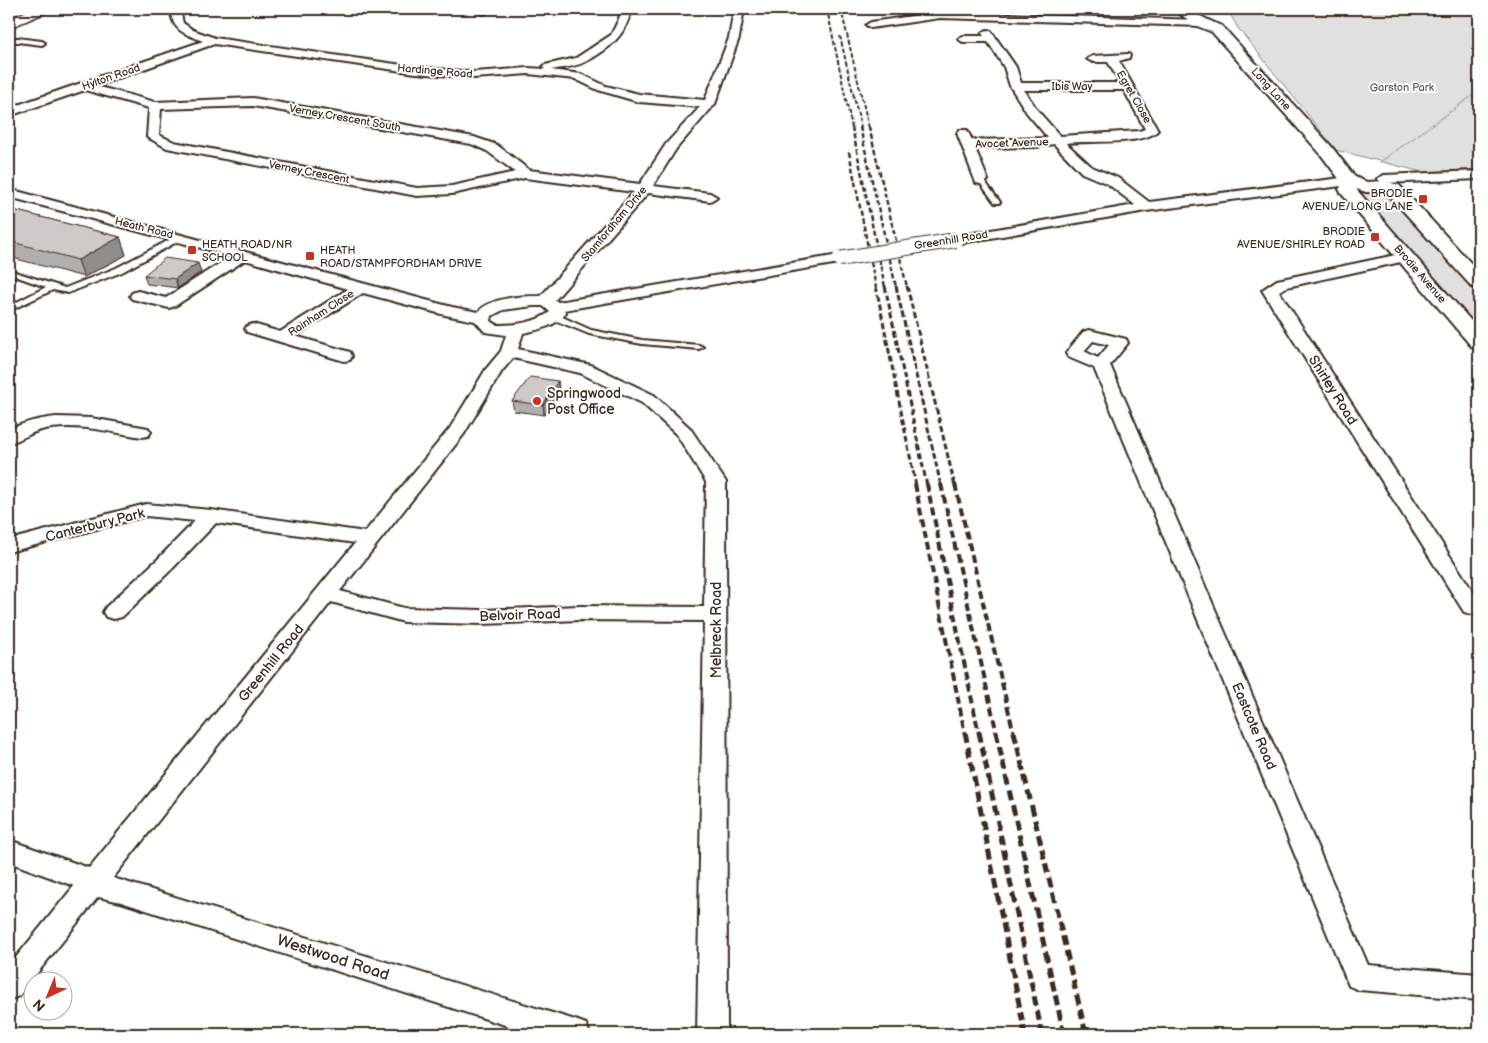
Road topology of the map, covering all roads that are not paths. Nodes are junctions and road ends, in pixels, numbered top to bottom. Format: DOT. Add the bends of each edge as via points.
graph roads {
  1 [pos="42,9"];
  2 [pos="180,9"];
  3 [pos="626,9"];
  4 [pos="739,9"];
  5 [pos="1179,9"];
  6 [pos="937,12"];
  7 [pos="1202,23"];
  8 [pos="9,24"];
  9 [pos="871,25"];
  10 [pos="9,39"];
  11 [pos="963,39"];
  12 [pos="213,41"];
  13 [pos="42,43"];
  14 [pos="1126,56"];
  15 [pos="1093,59"];
  16 [pos="580,60"];
  17 [pos="1112,60"];
  18 [pos="528,71"];
  19 [pos="577,76"];
  20 [pos="85,86"];
  21 [pos="1016,86"];
  22 [pos="1128,87"];
  23 [pos="196,104"];
  24 [pos="709,104"];
  25 [pos="155,106"];
  26 [pos="9,112"];
  27 [pos="155,121"];
  28 [pos="1057,140"];
  29 [pos="506,160"];
  30 [pos="525,174"];
  31 [pos="1479,175"];
  32 [pos="1364,176"];
  33 [pos="981,180"];
  34 [pos="482,182"];
  35 [pos="644,189"];
  36 [pos="9,193"];
  37 [pos="710,197"];
  38 [pos="997,202"];
  39 [pos="1146,207"];
  40 [pos="180,238"];
  41 [pos="243,255"];
  42 [pos="1405,257"];
  43 [pos="9,272"];
  44 [pos="20,276"];
  45 [pos="9,282"];
  46 [pos="1479,283"];
  47 [pos="52,287"];
  48 [pos="361,287"];
  49 [pos="138,296"];
  50 [pos="552,308"];
  51 [pos="9,310"];
  52 [pos="482,316"];
  53 [pos="516,328"];
  54 [pos="253,329"];
  55 [pos="281,338"];
  56 [pos="1479,343"];
  57 [pos="699,347"];
  58 [pos="508,352"];
  59 [pos="344,356"];
  60 [pos="1101,365"];
  61 [pos="142,432"];
  62 [pos="9,438"];
  63 [pos="211,516"];
  64 [pos="370,539"];
  65 [pos="9,546"];
  66 [pos="327,594"];
  67 [pos="1472,607"];
  68 [pos="114,612"];
  69 [pos="716,614"];
  70 [pos="9,851"];
  71 [pos="90,884"];
  72 [pos="9,987"];
  73 [pos="1479,987"];
  74 [pos="575,1034"];
  75 [pos="712,1034"];
  1 -- 8 [label="main road"];
  2 -- 12 [label="street, Hardinge Road" via="176,13 178,24"];
  3 -- 16 [label="street" via="615,37"];
  4 -- 24 [label="street, Stamfordham Drive" via="734,38"];
  5 -- 7 [label="street, Long Lane"];
  6 -- 7 [label="street"];
  6 -- 9 [label="street"];
  7 -- 32 [label="street, Long Lane" via="1218,22 1325,150"];
  10 -- 13 [label="lane"];
  11 -- 21 [label="street, Avocet Avenue" via="989,36 1010,67"];
  12 -- 18 [label="street, Hardinge Road" via="416,70 474,75"];
  12 -- 20 [label="street, Hylton Road"];
  14 -- 17 [label="street"];
  15 -- 17 [label="street"];
  16 -- 18 [label="street"];
  16 -- 19 [label="street"];
  17 -- 22 [label="street, Egret Close"];
  18 -- 19 [label="street, Hardinge Road"];
  19 -- 24 [label="street, Hardinge Road" via="602,88 639,98"];
  20 -- 25 [label="street"];
  20 -- 26 [label="street, Hylton Road"];
  21 -- 22 [label="street, Ibis Way"];
  21 -- 28 [label="street, Avocet Avenue" via="1033,113"];
  22 -- 28 [label="street, Egret Close" via="1152,130 1141,135"];
  23 -- 25 [label="street, Verney Crescent South"];
  23 -- 27 [label="street"];
  23 -- 29 [label="street, Verney Crescent South" via="253,102 474,141 492,148"];
  24 -- 35 [label="street, Stamfordham Drive" via="671,147"];
  25 -- 27 [label="street, Verney Crescent"];
  27 -- 34 [label="street, Verney Crescent" via="153,137 171,145 417,192 452,190"];
  28 -- 33 [label="street, Avocet Avenue" via="1036,143 965,139"];
  28 -- 39 [label="street, Avocet Avenue" via="1088,170 1113,181"];
  29 -- 30 [label="street, Verney Crescent South"];
  29 -- 34 [label="street, Verney Crescent"];
  30 -- 34 [label="street, Verney Crescent"];
  30 -- 35 [label="street, Verney Crescent"];
  31 -- 32 [label="street, Greenhill Road"];
  32 -- 39 [label="street, Greenhill Road"];
  32 -- 42 [label="street, Brodie Avenue" via="1347,189"];
  32 -- 46 [label="street" via="1393,189"];
  33 -- 38 [label="lane"];
  35 -- 37 [label="street, Verney Crescent"];
  35 -- 50 [label="street, Stamfordham Drive"];
  36 -- 40 [label="street, Heath Road"];
  39 -- 50 [label="street, Greenhill Road, bridge"];
  40 -- 41 [label="street, Heath Road"];
  40 -- 47 [label="lane" via="119,270 65,291"];
  41 -- 48 [label="street, Heath Road"];
  41 -- 49 [label="street" via="169,303"];
  42 -- 56 [label="street, Brodie Avenue"];
  42 -- 67 [label="street, Shirley Road" via="1282,283 1270,290"];
  43 -- 44 [label="lane"];
  44 -- 45 [label="lane"];
  44 -- 47 [label="lane"];
  47 -- 51 [label="lane"];
  48 -- 52 [label="street, Heath Road" via="451,312"];
  48 -- 55 [label="street, Rainham Close"];
  50 -- 52 [label="street" via="493,307"];
  50 -- 53 [label="street" via="545,322"];
  50 -- 57 [label="lane" via="589,332 642,342"];
  52 -- 53 [label="street" via="484,324 490,328"];
  53 -- 58 [label="street, Greenhill Road"];
  54 -- 55 [label="street, Rainham Close"];
  55 -- 59 [label="street, Rainham Close"];
  58 -- 64 [label="street, Greenhill Road" via="458,430"];
  58 -- 69 [label="street, Melbreck Road" via="586,369 648,399 684,432 716,482"];
  60 -- 73 [label="street, Eastcote Road" via="1359,977"];
  61 -- 62 [label="street" via="60,421 20,429"];
  63 -- 64 [label="street, Canterbury Park"];
  63 -- 65 [label="street, Canterbury Park" via="146,510"];
  63 -- 68 [label="street"];
  64 -- 66 [label="street, Greenhill Road"];
  66 -- 69 [label="street, Belvoir Road" via="404,615"];
  66 -- 71 [label="street, Greenhill Road"];
  69 -- 75 [label="street, Melbreck Road"];
  70 -- 71 [label="street, Westwood Road" via="80,876"];
  71 -- 72 [label="street, Greenhill Road"];
  71 -- 74 [label="street, Westwood Road"];
}
